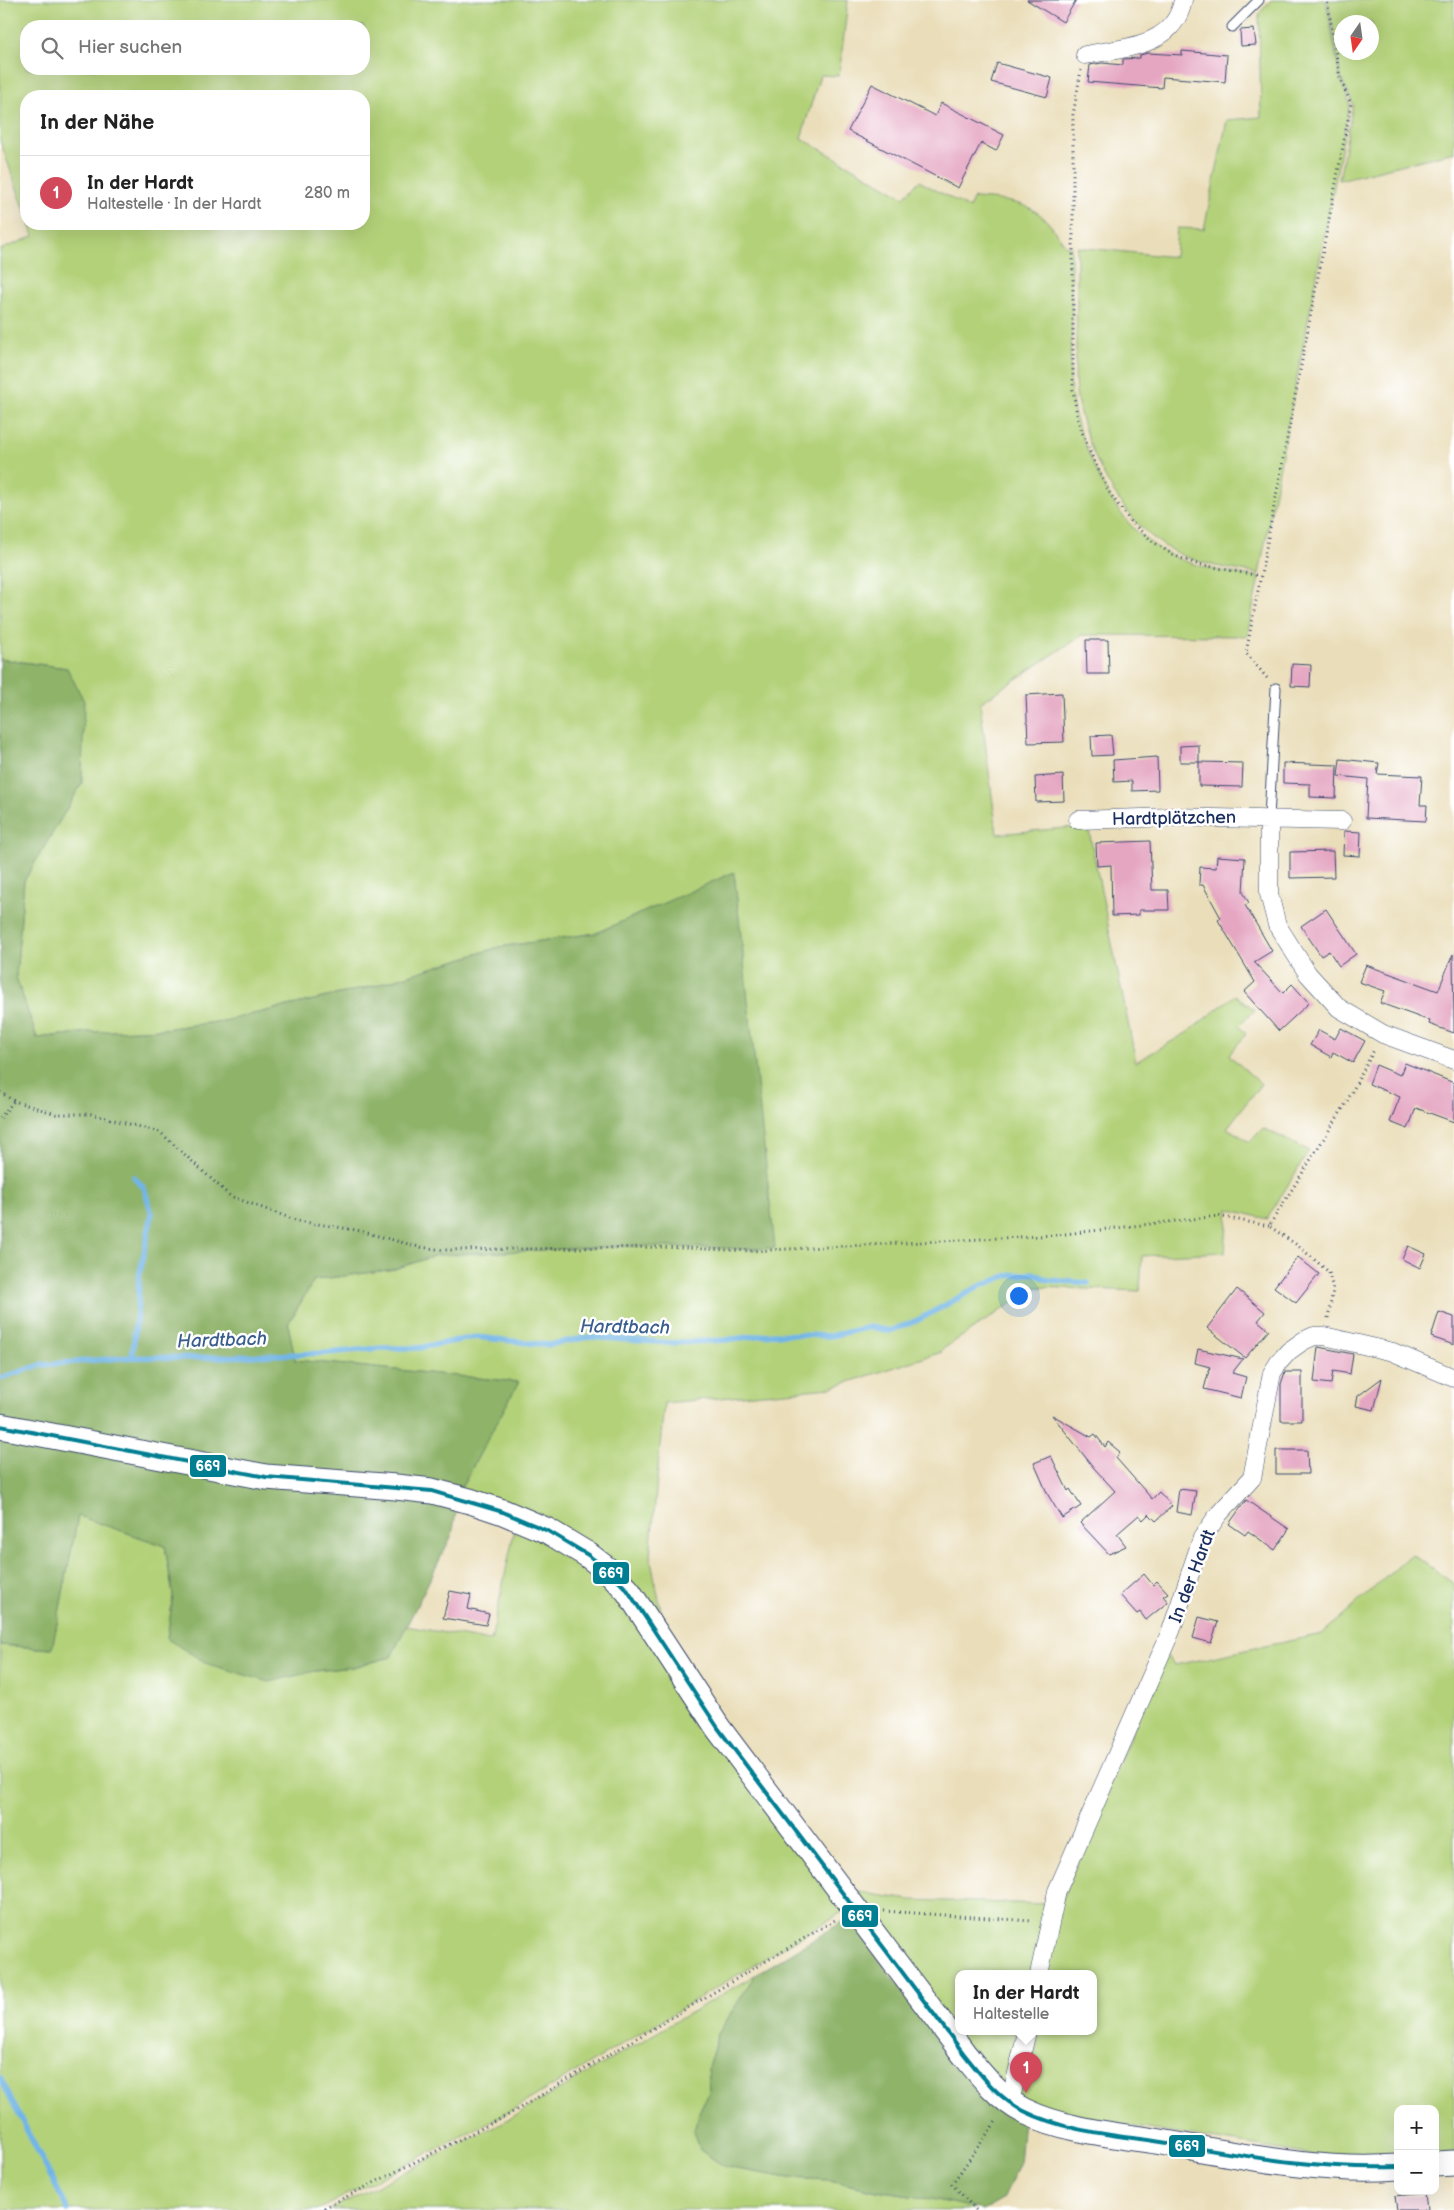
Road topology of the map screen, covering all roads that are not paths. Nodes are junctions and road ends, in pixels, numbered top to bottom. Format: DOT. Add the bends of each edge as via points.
graph roads {
  1 [pos="1182,0"];
  2 [pos="1259,0"];
  3 [pos="1232,27"];
  4 [pos="1084,55"];
  5 [pos="1276,688"];
  6 [pos="1269,818"];
  7 [pos="1078,820"];
  8 [pos="1342,821"];
  9 [pos="1454,1060"];
  10 [pos="1454,1378"];
  11 [pos="0,1426"];
  12 [pos="1040,1970"];
  13 [pos="1026,2035"];
  14 [pos="1010,2102"];
  15 [pos="1454,2162"];
  16 [pos="1439,2164"];
  17 [pos="1394,2167"];
  1 -- 4 [label="street" via="1177,20 1163,35 1139,45"];
  2 -- 3 [label="lane"];
  5 -- 6 [label="lane"];
  6 -- 7 [label="street, Hardtplätzchen"];
  6 -- 8 [label="street, Hardtplätzchen"];
  6 -- 9 [label="street" via="1269,894 1277,925 1308,974 1339,1008 1383,1034"];
  10 -- 12 [label="street, In der Hardt" via="1393,1352 1324,1336 1303,1340 1279,1362 1272,1373 1252,1478 1218,1514 1202,1538 1171,1631 1057,1891"];
  11 -- 14 [label="main road" via="266,1477 432,1491 503,1512 548,1531 588,1555 628,1591 718,1728 964,2054 986,2081"];
  13 -- 14 [label="street"];
  14 -- 17 [label="main road" via="1044,2120 1272,2161 1335,2168"];
  15 -- 16 [label="main road"];
}
